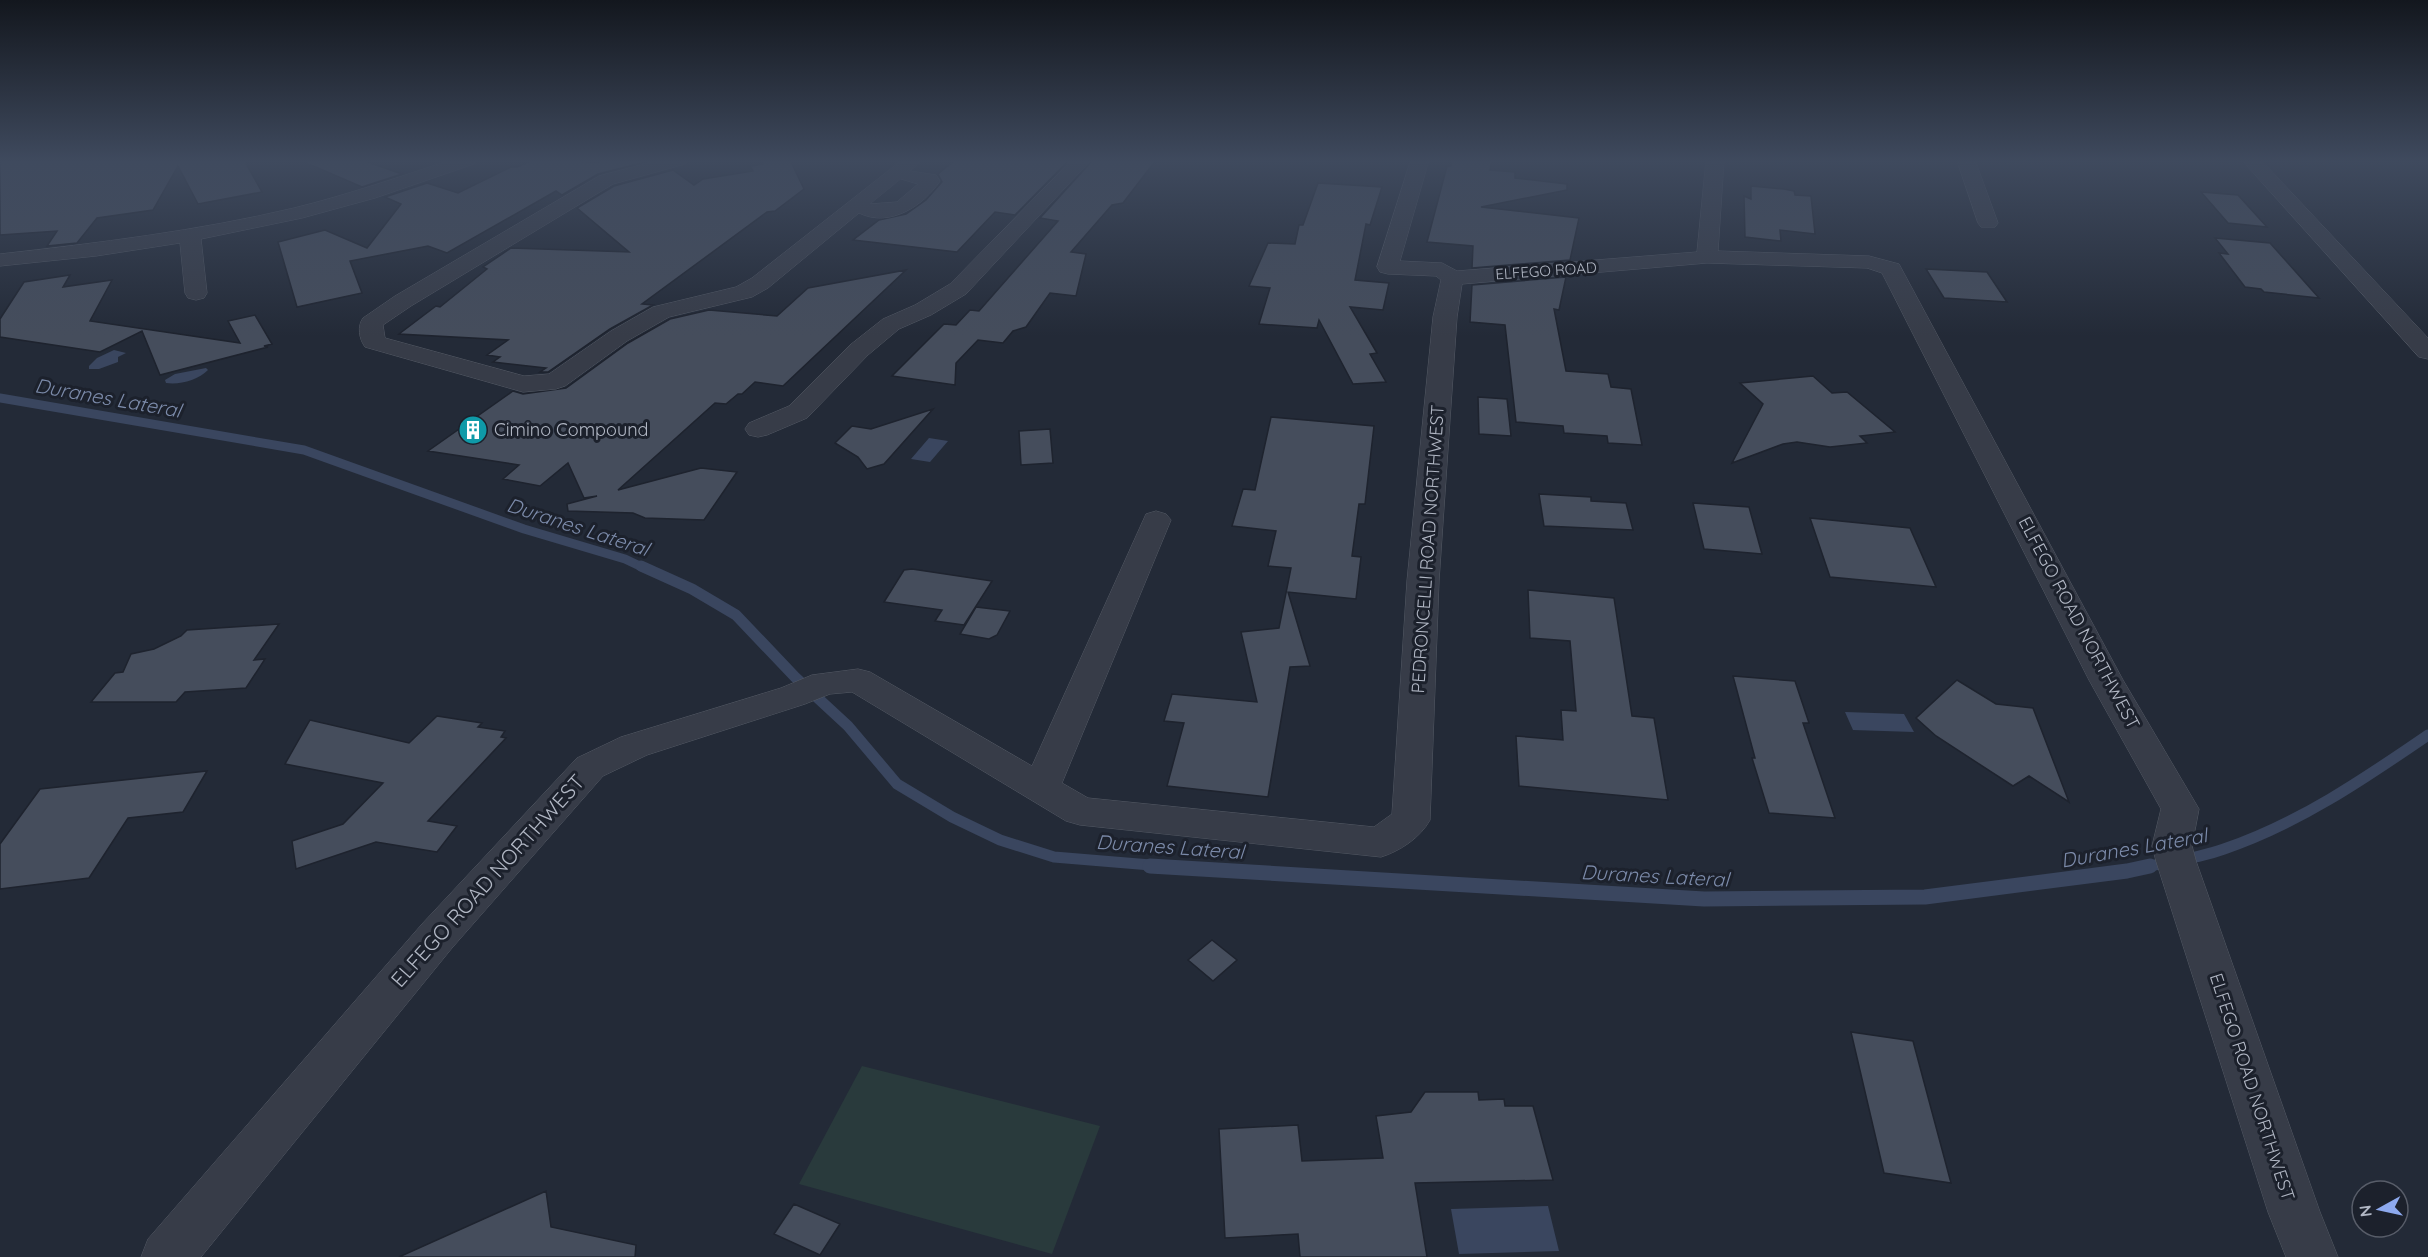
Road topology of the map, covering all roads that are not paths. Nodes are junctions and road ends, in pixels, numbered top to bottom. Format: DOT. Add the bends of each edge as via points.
graph roads {
  1 [pos="272,219"];
  2 [pos="541,219"];
  3 [pos="849,219"];
  4 [pos="855,219"];
  5 [pos="1026,219"];
  6 [pos="1403,219"];
  7 [pos="1710,219"];
  8 [pos="1986,219"];
  9 [pos="2304,219"];
  10 [pos="1988,223"];
  11 [pos="190,235"];
  12 [pos="814,247"];
  13 [pos="1707,257"];
  14 [pos="0,260"];
  15 [pos="1452,278"];
  16 [pos="196,293"];
  17 [pos="2428,352"];
  18 [pos="758,429"];
  19 [pos="1156,519"];
  20 [pos="1041,788"];
  21 [pos="1411,820"];
  22 [pos="167,1257"];
  23 [pos="2312,1257"];
  1 -- 11 [label="street"];
  2 -- 12 [label="street" via="371,323 373,342 523,384 556,381 619,336 662,312 744,292"];
  3 -- 12 [label="street"];
  4 -- 12 [label="street"];
  5 -- 18 [label="street" via="958,289 891,324 798,412"];
  6 -- 15 [label="street, ELFEGO ROAD" via="1388,267 1442,270"];
  7 -- 13 [label="street"];
  8 -- 10 [label="street"];
  9 -- 17 [label="street"];
  11 -- 14 [label="street"];
  11 -- 16 [label="street"];
  13 -- 15 [label="street, ELFEGO ROAD"];
  13 -- 23 [label="street, ELFEGO ROAD NORTHWEST" via="1869,262 1891,269 2106,680 2180,809 2172,846 2176,861"];
  15 -- 21 [label="street, PEDRONCELLI ROAD NORTHWEST" via="1445,317 1423,581"];
  19 -- 20 [label="street"];
  20 -- 21 [label="street, ELFEGO ROAD NORTHWEST" via="1080,811 1382,842"];
  20 -- 22 [label="street, ELFEGO ROAD NORTHWEST" via="858,680 807,690 634,746 590,767 437,936"];
}
